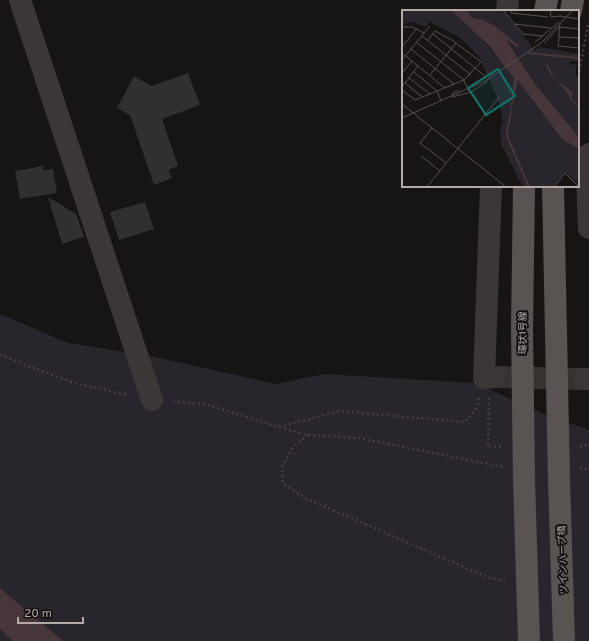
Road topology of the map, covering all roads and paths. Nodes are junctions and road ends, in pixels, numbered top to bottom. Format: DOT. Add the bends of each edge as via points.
graph roads {
  1 [pos="20,0"];
  2 [pos="508,0"];
  3 [pos="546,0"];
  4 [pos="573,0"];
  5 [pos="507,10"];
  6 [pos="544,10"];
  7 [pos="571,10"];
  8 [pos="589,19"];
  9 [pos="579,74"];
  10 [pos="589,154"];
  11 [pos="491,187"];
  12 [pos="524,187"];
  13 [pos="553,187"];
  14 [pos="589,228"];
  15 [pos="0,355"];
  16 [pos="489,378"];
  17 [pos="152,400"];
  18 [pos="278,428"];
  19 [pos="308,435"];
  20 [pos="502,446"];
  21 [pos="589,446"];
  22 [pos="576,447"];
  23 [pos="503,467"];
  24 [pos="577,468"];
  25 [pos="589,470"];
  26 [pos="508,582"];
  27 [pos="529,641"];
  28 [pos="564,641"];
  1 -- 17 [label="street"];
  2 -- 5 [label="street"];
  3 -- 6 [label="main road"];
  4 -- 7 [label="main road"];
  8 -- 9 [label="path"];
  10 -- 14 [label="street"];
  11 -- 16 [label="street"];
  12 -- 27 [label="main road, 環状1号線, bridge" via="522,328"];
  13 -- 28 [label="main road, ツインハープ橋, bridge"];
  15 -- 17 [label="path" via="74,383"];
  16 -- 18 [label="path" via="477,408 465,422 339,411"];
  16 -- 20 [label="path" via="488,447"];
  17 -- 18 [label="path" via="206,404"];
  18 -- 19 [label="path"];
  19 -- 23 [label="path" via="359,438"];
  19 -- 26 [label="path" via="294,447 282,467 283,483 317,504 487,577"];
  21 -- 22 [label="path"];
  24 -- 25 [label="path"];
}
